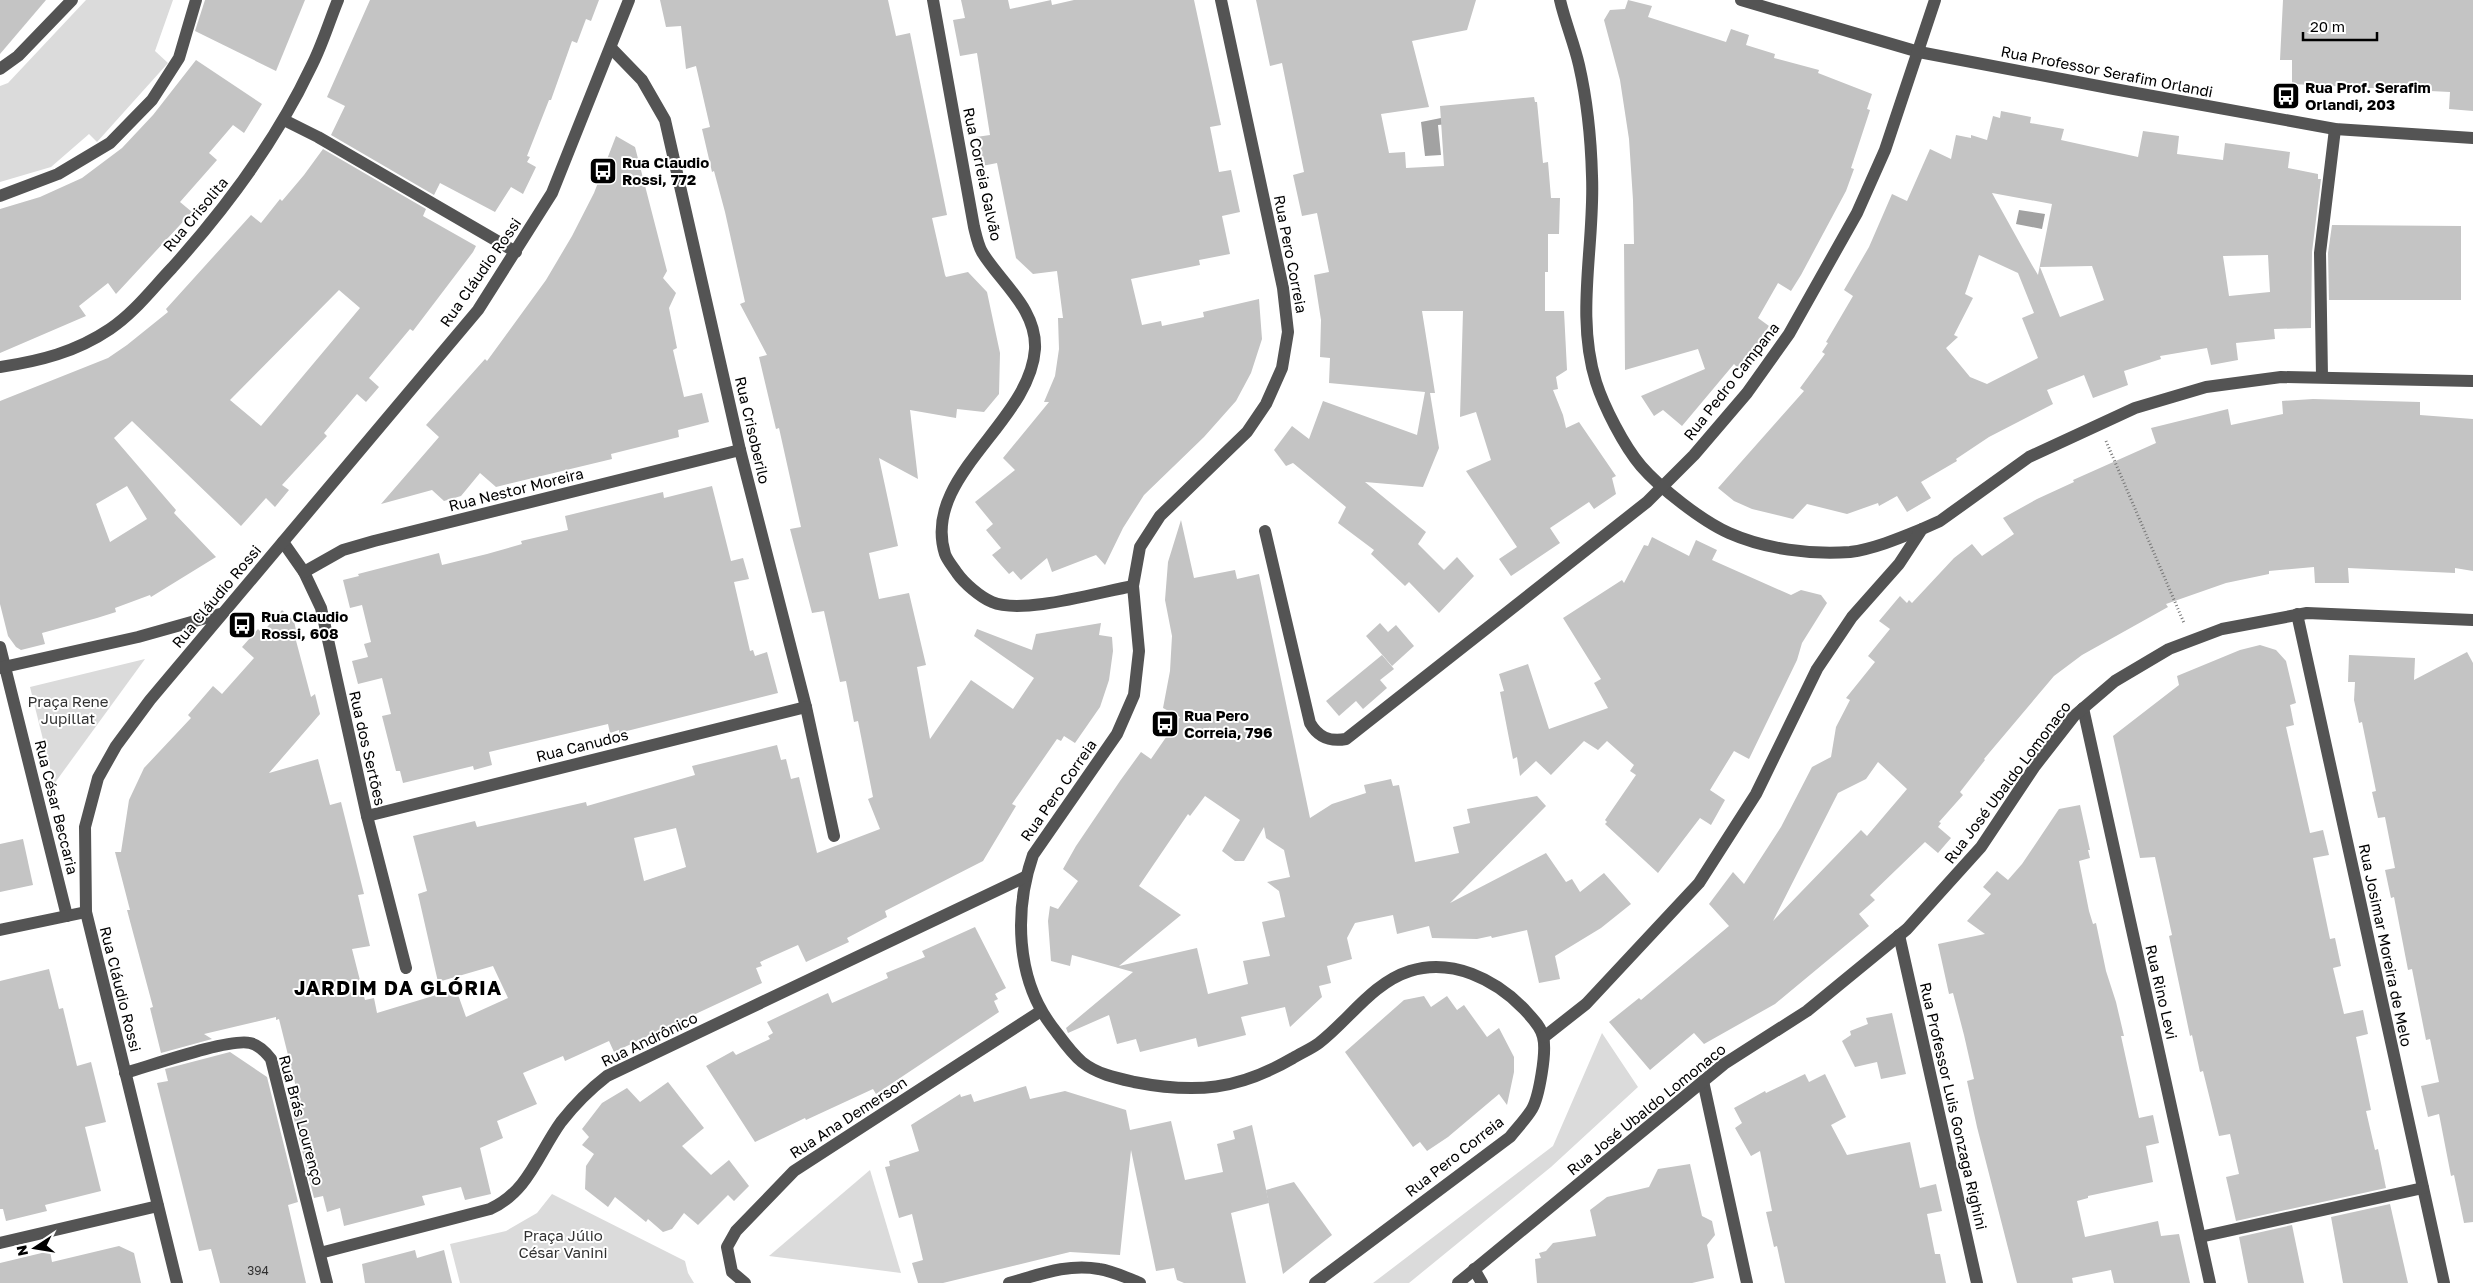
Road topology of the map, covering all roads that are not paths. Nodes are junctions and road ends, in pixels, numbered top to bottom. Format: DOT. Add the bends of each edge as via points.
graph roads {
  1 [pos="72,0"];
  2 [pos="196,0"];
  3 [pos="338,0"];
  4 [pos="629,0"];
  5 [pos="933,0"];
  6 [pos="1221,0"];
  7 [pos="1560,0"];
  8 [pos="1741,0"];
  9 [pos="1936,0"];
  10 [pos="611,48"];
  11 [pos="1919,52"];
  12 [pos="0,69"];
  13 [pos="284,120"];
  14 [pos="2335,129"];
  15 [pos="2473,138"];
  16 [pos="0,196"];
  17 [pos="516,252"];
  18 [pos="0,367"];
  19 [pos="2322,376"];
  20 [pos="2473,381"];
  21 [pos="740,450"];
  22 [pos="1664,486"];
  23 [pos="1922,529"];
  24 [pos="1265,531"];
  25 [pos="283,542"];
  26 [pos="304,572"];
  27 [pos="1133,586"];
  28 [pos="220,614"];
  29 [pos="2296,614"];
  30 [pos="2473,620"];
  31 [pos="0,647"];
  32 [pos="2,668"];
  33 [pos="806,707"];
  34 [pos="2083,708"];
  35 [pos="367,816"];
  36 [pos="834,836"];
  37 [pos="1026,877"];
  38 [pos="86,912"];
  39 [pos="67,916"];
  40 [pos="0,930"];
  41 [pos="1899,936"];
  42 [pos="406,968"];
  43 [pos="1040,1011"];
  44 [pos="1544,1038"];
  45 [pos="125,1073"];
  46 [pos="1703,1081"];
  47 [pos="2423,1188"];
  48 [pos="158,1206"];
  49 [pos="2200,1237"];
  50 [pos="0,1243"];
  51 [pos="320,1252"];
  52 [pos="1474,1269"];
  53 [pos="177,1283"];
  54 [pos="327,1283"];
  55 [pos="744,1283"];
  56 [pos="1009,1283"];
  57 [pos="1140,1283"];
  58 [pos="1315,1283"];
  59 [pos="1458,1283"];
  60 [pos="1482,1283"];
  61 [pos="1747,1283"];
  62 [pos="1977,1283"];
  63 [pos="2210,1283"];
  64 [pos="2444,1283"];
  1 -- 12 [label="street" via="18,56"];
  2 -- 16 [label="street" via="179,58 152,100 116,137 58,174"];
  3 -- 13 [label="street, Rua Crisolita" via="312,65"];
  4 -- 10 [label="street, Rua Cláudio Rossi"];
  5 -- 27 [label="street, Rua Correia Galvão" via="974,226 981,250 1028,315 1034,332 1035,350 1025,387 971,462 947,502 942,526 945,554 959,575 992,602 1024,607"];
  6 -- 27 [label="street, Rua Pero Correia" via="1283,288 1288,332 1282,368 1266,404 1247,432 1160,516 1140,547"];
  7 -- 22 [label="street" via="1579,65 1592,176 1587,300 1588,341 1596,382 1617,428 1640,465"];
  8 -- 11 [label="street, Rua Professor Serafim Orlandi"];
  9 -- 11 [label="street, Rua Pedro Campana"];
  10 -- 17 [label="street, Rua Cláudio Rossi" via="552,193"];
  10 -- 21 [label="street, Rua Crisoberilo" via="642,80 665,120"];
  11 -- 14 [label="street, Rua Professor Serafim Orlandi"];
  11 -- 22 [label="street, Rua Pedro Campana" via="1885,150 1857,213 1789,334 1741,400"];
  13 -- 17 [label="street"];
  13 -- 18 [label="street, Rua Crisolita" via="243,182 199,238 125,317 84,344 56,356"];
  14 -- 15 [label="street, Rua Professor Serafim Orlandi"];
  14 -- 19 [label="street" via="2320,253"];
  17 -- 25 [label="street, Rua Cláudio Rossi" via="478,310"];
  19 -- 20 [label="street"];
  19 -- 23 [label="street" via="2281,376 2206,387 2134,408 2029,457 1940,521"];
  21 -- 26 [label="street, Rua Nestor Moreira" via="374,541 343,550"];
  21 -- 33 [label="street, Rua Crisoberilo"];
  22 -- 23 [label="street" via="1692,511 1729,533 1811,553 1852,552"];
  22 -- 24 [label="street, Rua Pedro Campana" via="1614,530 1353,735 1337,741 1320,736 1310,723"];
  23 -- 44 [label="street" via="1899,564 1852,617 1817,669 1756,794 1699,883 1586,1004"];
  25 -- 26 [label="street, Rua dos Sertões"];
  25 -- 28 [label="street, Rua Cláudio Rossi"];
  26 -- 35 [label="street, Rua dos Sertões" via="321,608"];
  27 -- 37 [label="street, Rua Pero Correia" via="1139,651 1134,695 1118,734 1046,834 1033,856"];
  28 -- 32 [label="street" via="138,637"];
  28 -- 38 [label="street, Rua Cláudio Rossi" via="150,700 116,746 98,778 85,827"];
  29 -- 30 [label="street, Rua José Ubaldo Lomonaco"];
  29 -- 34 [label="street, Rua José Ubaldo Lomonaco" via="2222,629 2169,649 2115,681"];
  29 -- 47 [label="street, Rua Josimar Moreira de Melo"];
  31 -- 32 [label="street, Rua César Beccaria"];
  32 -- 39 [label="street, Rua César Beccaria"];
  33 -- 35 [label="street, Rua Canudos"];
  33 -- 36 [label="street, Rua Crisoberilo"];
  34 -- 41 [label="street, Rua José Ubaldo Lomonaco" via="2036,766 1981,847"];
  34 -- 49 [label="street, Rua Rino Levi"];
  35 -- 42 [label="street, Rua dos Sertões"];
  37 -- 43 [label="street, Rua Pero Correia" via="1020,934 1028,982"];
  37 -- 51 [label="street, Rua Andrônico" via="607,1076 584,1094 561,1123 519,1190 506,1202 490,1209"];
  38 -- 39 [label="street"];
  38 -- 45 [label="street, Rua Cláudio Rossi"];
  39 -- 40 [label="street"];
  41 -- 46 [label="street, Rua José Ubaldo Lomonaco" via="1807,1010"];
  41 -- 62 [label="street, Rua Professor Luis Gonzaga Righini"];
  43 -- 44 [label="street, Rua Pero Correia" via="1083,1062 1106,1076 1186,1089 1224,1087 1266,1074 1318,1044 1389,980 1419,969 1456,970 1493,983 1534,1020"];
  43 -- 55 [label="street, Rua Ana Demerson" via="794,1171 736,1231 727,1248 732,1272"];
  44 -- 58 [label="street, Rua Pero Correia" via="1540,1085 1532,1109 1510,1137"];
  45 -- 48 [label="street, Rua Cláudio Rossi"];
  45 -- 51 [label="street, Rua Brás Lourenço" via="230,1043 249,1043 262,1048 271,1059"];
  46 -- 52 [label="street, Rua José Ubaldo Lomonaco"];
  46 -- 61 [label="street"];
  47 -- 49 [label="street"];
  47 -- 64 [label="street, Rua Josimar Moreira de Melo"];
  48 -- 50 [label="street"];
  48 -- 53 [label="street, Rua Cláudio Rossi"];
  49 -- 63 [label="street, Rua Rino Levi"];
  51 -- 54 [label="street, Rua Brás Lourenço"];
  52 -- 59 [label="street, Rua José Ubaldo Lomonaco"];
  52 -- 60 [label="street"];
  56 -- 57 [label="street" via="1077,1267 1100,1269"];
}
